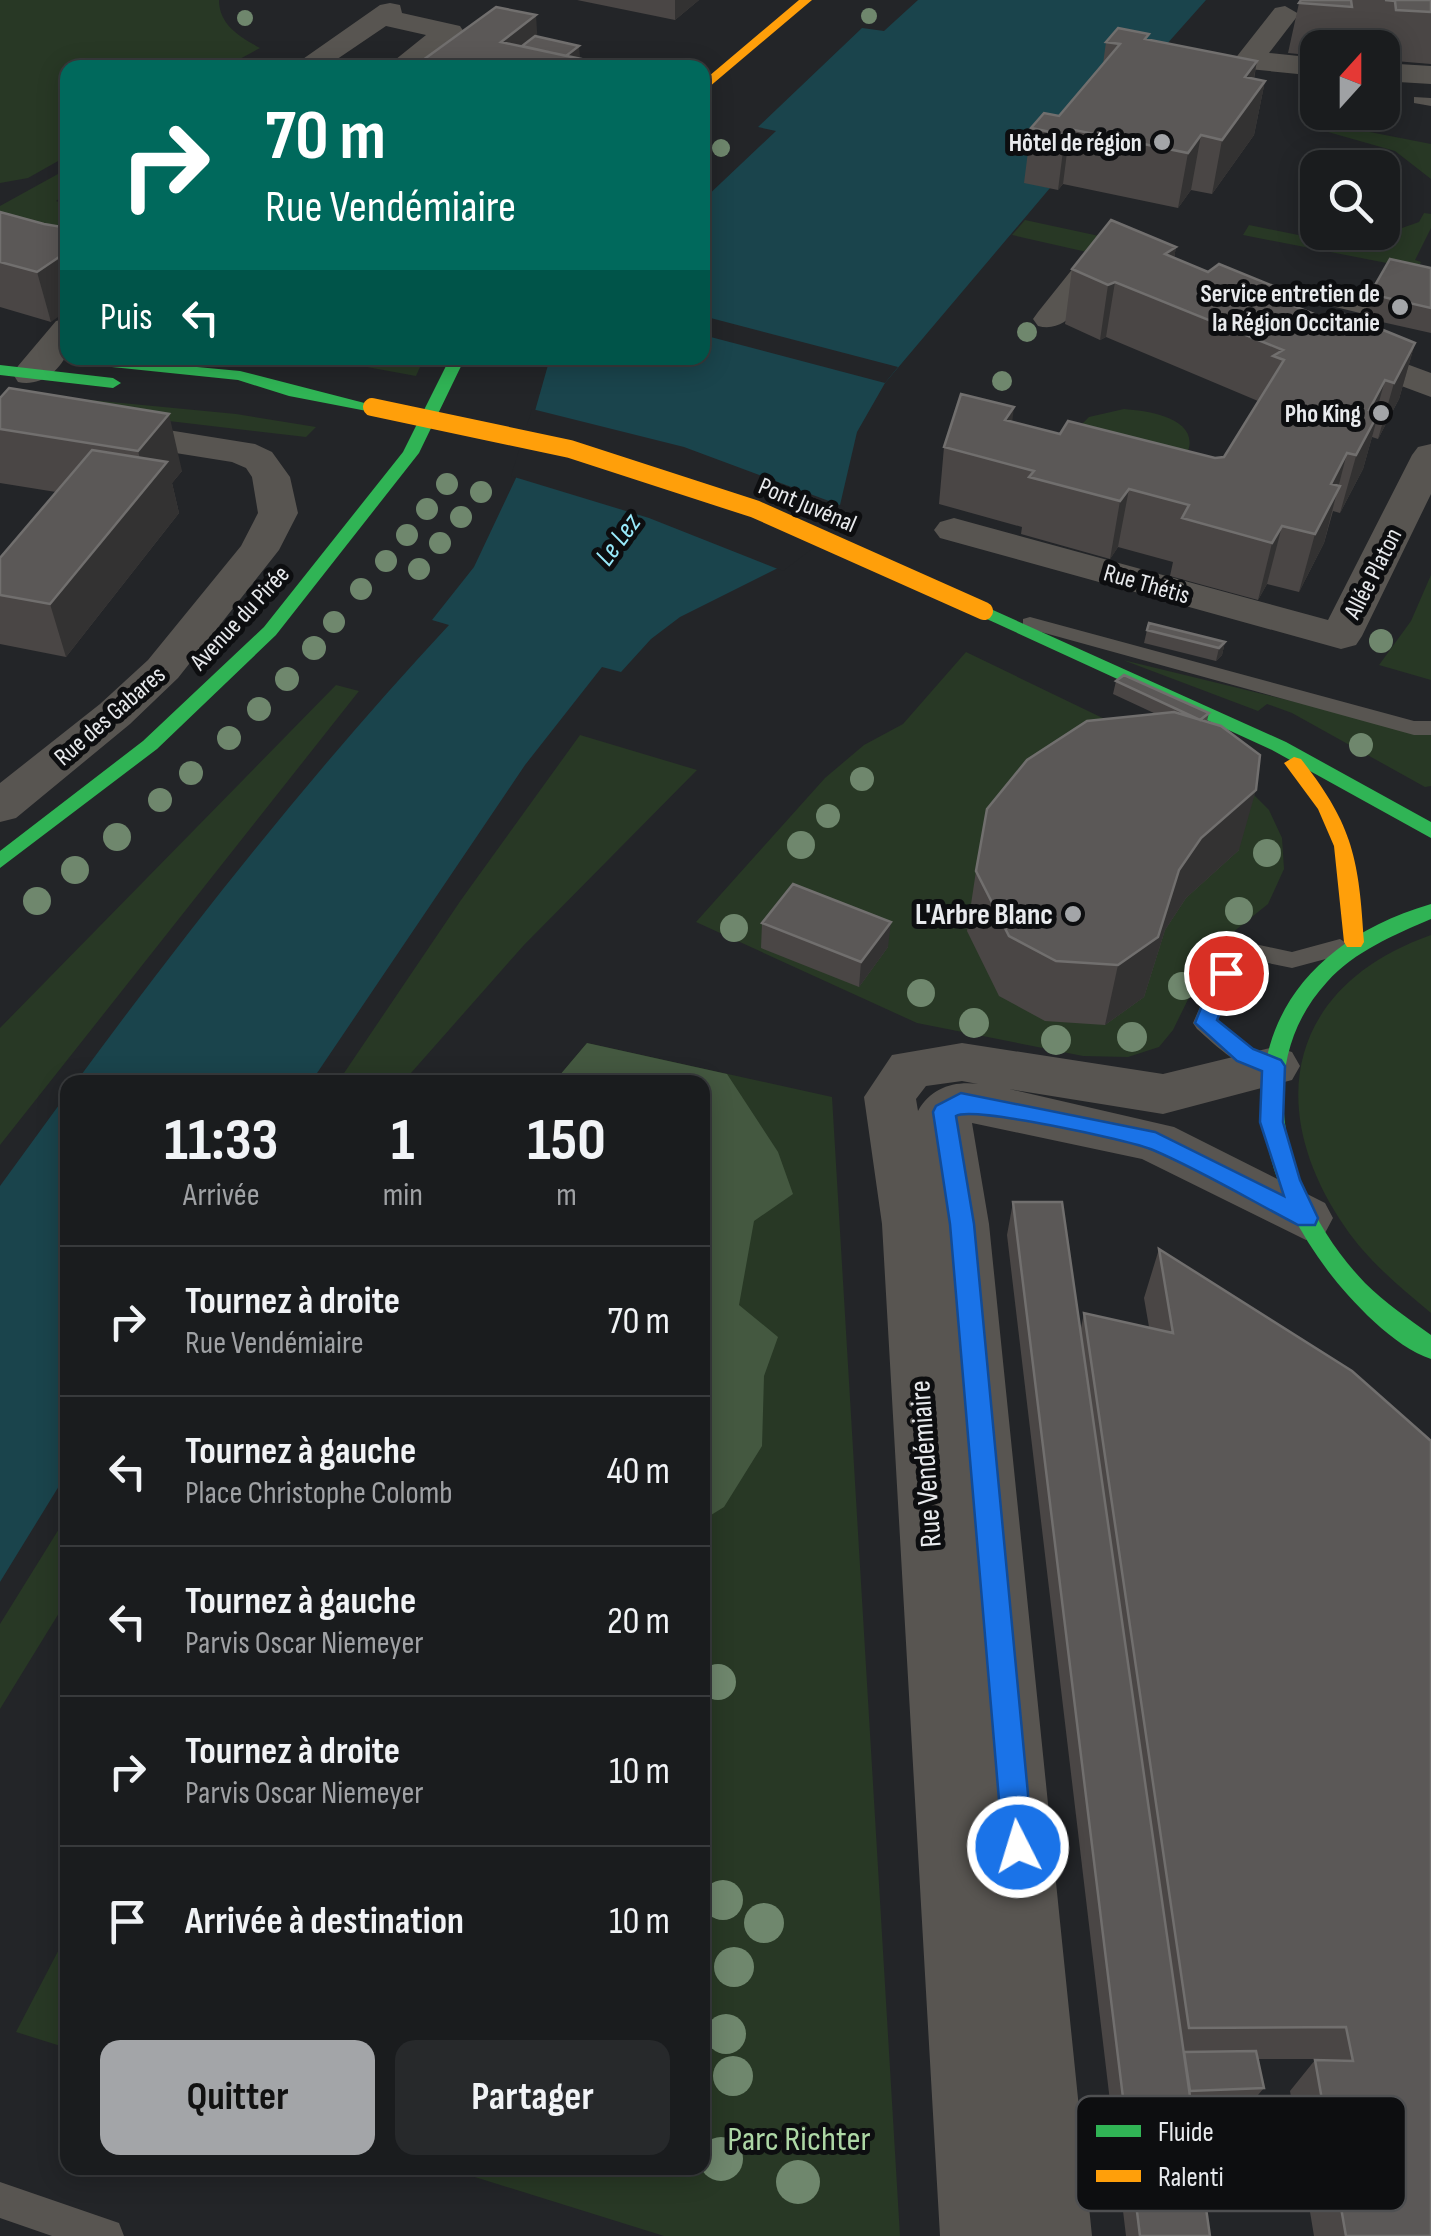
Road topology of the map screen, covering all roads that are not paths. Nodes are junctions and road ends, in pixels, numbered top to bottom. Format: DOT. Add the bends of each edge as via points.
graph roads {
  1 [pos="806,0"];
  2 [pos="392,9"];
  3 [pos="1285,14"];
  4 [pos="316,60"];
  5 [pos="410,60"];
  6 [pos="1300,65"];
  7 [pos="1400,80"];
  8 [pos="710,82"];
  9 [pos="1427,92"];
  10 [pos="1149,284"];
  11 [pos="1301,294"];
  12 [pos="1368,310"];
  13 [pos="1050,319"];
  14 [pos="1308,338"];
  15 [pos="84,365"];
  16 [pos="132,365"];
  17 [pos="454,365"];
  18 [pos="1431,386"];
  19 [pos="289,391"];
  20 [pos="0,414"];
  21 [pos="1431,456"];
  22 [pos="954,530"];
  23 [pos="984,611"];
  24 [pos="1340,636"];
  25 [pos="1431,728"];
  26 [pos="1279,746"];
  27 [pos="6,784"];
  28 [pos="1431,831"];
  29 [pos="0,862"];
  30 [pos="1431,911"];
  31 [pos="1354,942"];
  32 [pos="1274,1066"];
  33 [pos="1306,1218"];
  34 [pos="1431,1349"];
  35 [pos="0,2200"];
  36 [pos="106,2236"];
  37 [pos="979,2236"];
  38 [pos="1053,2236"];
  1 -- 8 [label="main road"];
  2 -- 4 [label="street"];
  2 -- 5 [label="street" via="450,32"];
  3 -- 6 [label="street" via="1249,60"];
  7 -- 9 [label="street"];
  10 -- 13 [label="street" via="1097,261"];
  11 -- 12 [label="lane"];
  14 -- 18 [label="street"];
  15 -- 19 [label="main road" via="240,399"];
  16 -- 19 [label="main road" via="240,376"];
  17 -- 29 [label="main road, Avenue du Pirée" via="411,453 270,630 150,746"];
  19 -- 23 [label="main road, Pont Juvénal, bridge" via="570,449 755,509"];
  20 -- 27 [label="street, Rue des Gabares" via="242,452 270,477 278,513 258,550 163,669"];
  21 -- 24 [label="street, Allée Platon"];
  22 -- 24 [label="street, Rue Thétis"];
  23 -- 25 [label="lane"];
  23 -- 26 [label="main road, Pont Juvénal"];
  26 -- 28 [label="main road, Pont Juvénal"];
  26 -- 31 [label="main road, Pont Juvénal" via="1327,803 1350,854"];
  30 -- 31 [label="main road"];
  31 -- 32 [label="main road" via="1308,983 1282,1031"];
  31 -- 32 [label="lane" via="1292,960 1236,948 1206,1023 1245,1055"];
  32 -- 33 [label="main road" via="1271,1122"];
  32 -- 37 [label="street, Rue Vendémiaire" via="1163,1094 962,1062 910,1069 890,1097 909,1224"];
  33 -- 34 [label="main road" via="1354,1287"];
  33 -- 38 [label="street, Rue Vendémiaire" via="1155,1141 992,1106 961,1102 944,1112 962,1224"];
  35 -- 36 [label="lane"];
}
